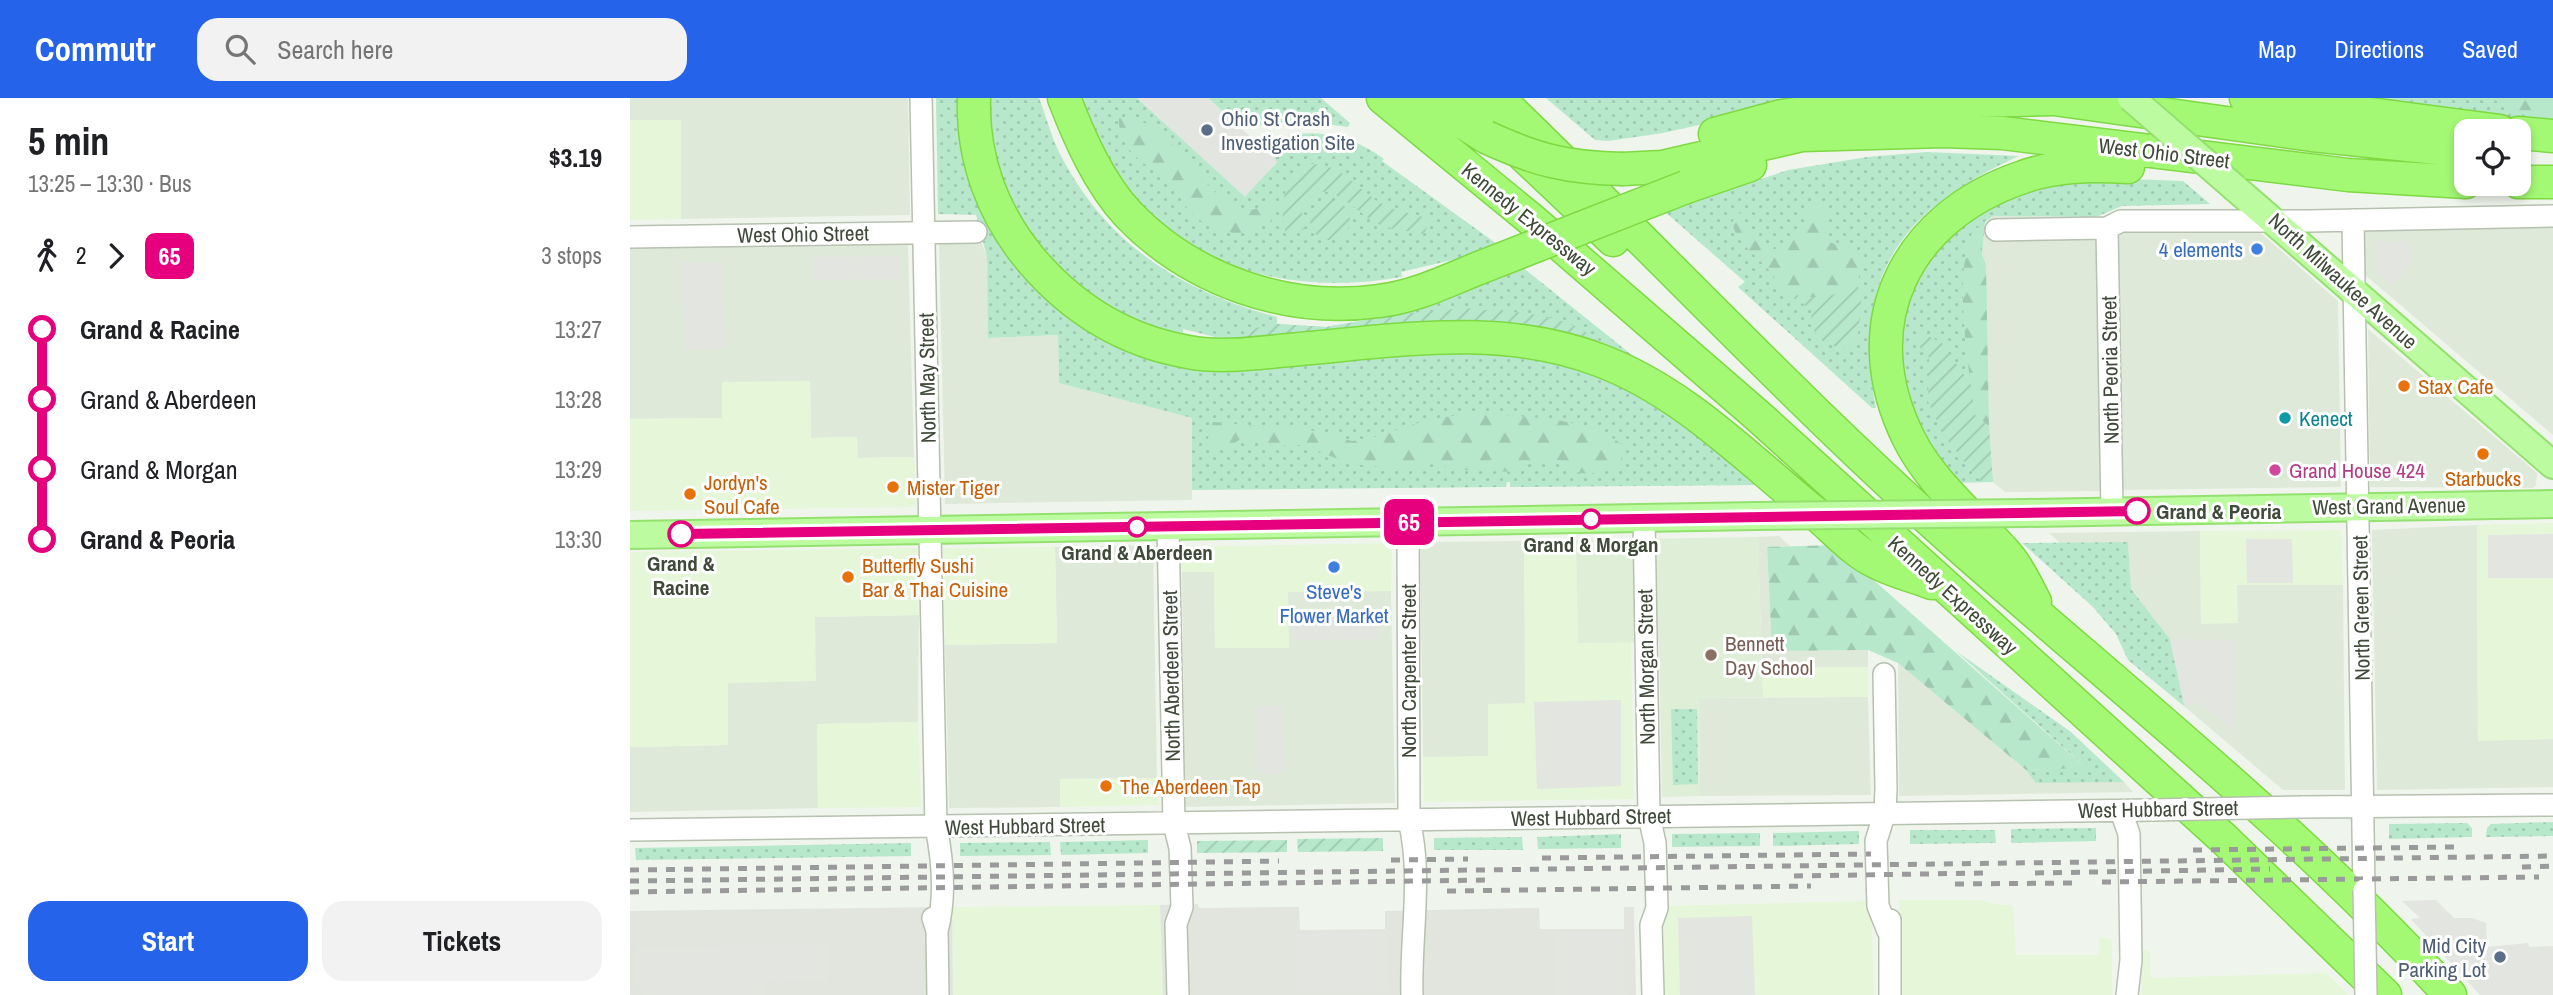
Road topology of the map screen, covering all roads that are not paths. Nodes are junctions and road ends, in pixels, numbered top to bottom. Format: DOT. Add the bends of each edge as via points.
graph roads {
  1 [pos="921,98"];
  2 [pos="974,98"];
  3 [pos="1064,98"];
  4 [pos="1383,98"];
  5 [pos="1424,98"];
  6 [pos="1463,98"];
  7 [pos="1498,98"];
  8 [pos="2131,98"];
  9 [pos="2246,98"];
  10 [pos="2050,99"];
  11 [pos="2454,125"];
  12 [pos="2531,134"];
  13 [pos="1863,136"];
  14 [pos="2553,136"];
  15 [pos="2454,150"];
  16 [pos="2531,153"];
  17 [pos="2553,153"];
  18 [pos="2206,158"];
  19 [pos="1614,161"];
  20 [pos="2454,181"];
  21 [pos="2553,182"];
  22 [pos="2531,183"];
  23 [pos="2553,216"];
  24 [pos="2275,220"];
  25 [pos="2353,220"];
  26 [pos="2107,228"];
  27 [pos="1996,230"];
  28 [pos="924,232"];
  29 [pos="975,232"];
  30 [pos="630,237"];
  31 [pos="2355,290"];
  32 [pos="1766,364"];
  33 [pos="2553,465"];
  34 [pos="2553,503"];
  35 [pos="2360,507"];
  36 [pos="2112,511"];
  37 [pos="1644,518"];
  38 [pos="1408,522"];
  39 [pos="1168,527"];
  40 [pos="930,531"];
  41 [pos="630,535"];
  42 [pos="1946,588"];
  43 [pos="2046,621"];
  44 [pos="1884,674"];
  45 [pos="2553,805"];
  46 [pos="2363,806"];
  47 [pos="2121,811"];
  48 [pos="1885,812"];
  49 [pos="1649,816"];
  50 [pos="1409,820"];
  51 [pos="1174,824"];
  52 [pos="936,827"];
  53 [pos="630,830"];
  54 [pos="2127,992"];
  55 [pos="938,995"];
  56 [pos="1178,995"];
  57 [pos="1412,995"];
  58 [pos="1653,995"];
  59 [pos="1890,995"];
  60 [pos="2366,995"];
  61 [pos="2385,995"];
  62 [pos="2450,995"];
  1 -- 28 [label="street, North May Street"];
  2 -- 42 [label="highway" via="982,171 1013,238 1062,293 1110,326 1158,346 1219,355 1475,335 1572,350 1673,397 1874,561"];
  3 -- 13 [label="highway, bridge" via="1100,173 1126,212 1165,247 1201,271 1256,292 1345,305 1415,293 1686,187 1767,160"];
  4 -- 42 [label="highway, Kennedy Expressway" via="1658,326"];
  5 -- 19 [label="highway, bridge" via="1486,138 1532,158 1592,168"];
  6 -- 32 [label="highway" via="1647,272"];
  7 -- 32 [label="highway, Kennedy Expressway"];
  8 -- 24 [label="main road, North Milwaukee Avenue, bridge"];
  9 -- 11 [label="highway"];
  10 -- 15 [label="highway, West Ohio Street"];
  10 -- 19 [label="highway, West Ohio Street" via="1863,104 1782,116"];
  12 -- 14 [label="highway"];
  13 -- 18 [label="highway, West Ohio Street" via="2002,133"];
  13 -- 19 [label="highway" via="1802,135 1662,167"];
  16 -- 17 [label="highway"];
  18 -- 20 [label="highway, West Ohio Street" via="2348,175"];
  18 -- 43 [label="highway" via="2138,167 2057,169 1989,191 1952,215 1928,238 1892,296 1884,329 1884,365 1893,404 1910,442 1939,483 2010,559"];
  21 -- 22 [label="highway"];
  23 -- 25 [label="street"];
  24 -- 25 [label="street"];
  24 -- 26 [label="street" via="2121,221"];
  24 -- 31 [label="main road, North Milwaukee Avenue"];
  25 -- 31 [label="street, North Green Street"];
  26 -- 27 [label="street"];
  26 -- 36 [label="street, North Peoria Street"];
  28 -- 29 [label="street, West Ohio Street"];
  28 -- 30 [label="street, West Ohio Street"];
  28 -- 40 [label="street, North May Street"];
  31 -- 33 [label="main road, North Milwaukee Avenue"];
  31 -- 35 [label="street, North Green Street"];
  32 -- 43 [label="highway, Kennedy Expressway" via="1968,555"];
  34 -- 35 [label="main road, West Grand Avenue"];
  35 -- 36 [label="main road, West Grand Avenue"];
  35 -- 46 [label="street, North Green Street"];
  36 -- 37 [label="main road, West Grand Avenue, bridge"];
  37 -- 38 [label="main road, West Grand Avenue"];
  37 -- 49 [label="street, North Morgan Street"];
  38 -- 39 [label="main road, West Grand Avenue"];
  38 -- 50 [label="street, North Carpenter Street"];
  39 -- 40 [label="main road, West Grand Avenue"];
  39 -- 51 [label="street, North Aberdeen Street"];
  40 -- 41 [label="main road, West Grand Avenue"];
  40 -- 52 [label="street, North May Street"];
  42 -- 61 [label="highway, Kennedy Expressway" via="2223,838"];
  43 -- 62 [label="highway, Kennedy Expressway" via="2294,839 2393,933"];
  44 -- 48 [label="street"];
  45 -- 46 [label="street, West Hubbard Street"];
  46 -- 47 [label="street, West Hubbard Street, bridge"];
  46 -- 60 [label="street, North Green Street, bridge"];
  47 -- 48 [label="street, West Hubbard Street"];
  47 -- 54 [label="street" via="2115,835 2117,959"];
  48 -- 49 [label="street, West Hubbard Street"];
  48 -- 59 [label="street" via="1876,841 1878,906 1888,931"];
  49 -- 50 [label="street, West Hubbard Street"];
  49 -- 58 [label="street, North Morgan Street" via="1655,843 1657,908 1651,925"];
  50 -- 51 [label="street, West Hubbard Street"];
  50 -- 57 [label="street, North Carpenter Street" via="1401,847 1402,922 1411,946"];
  51 -- 52 [label="street, West Hubbard Street"];
  51 -- 56 [label="street, North Aberdeen Street" via="1166,849 1168,907 1176,924"];
  52 -- 53 [label="street, West Hubbard Street"];
  52 -- 55 [label="street, North May Street" via="929,854"];
}
